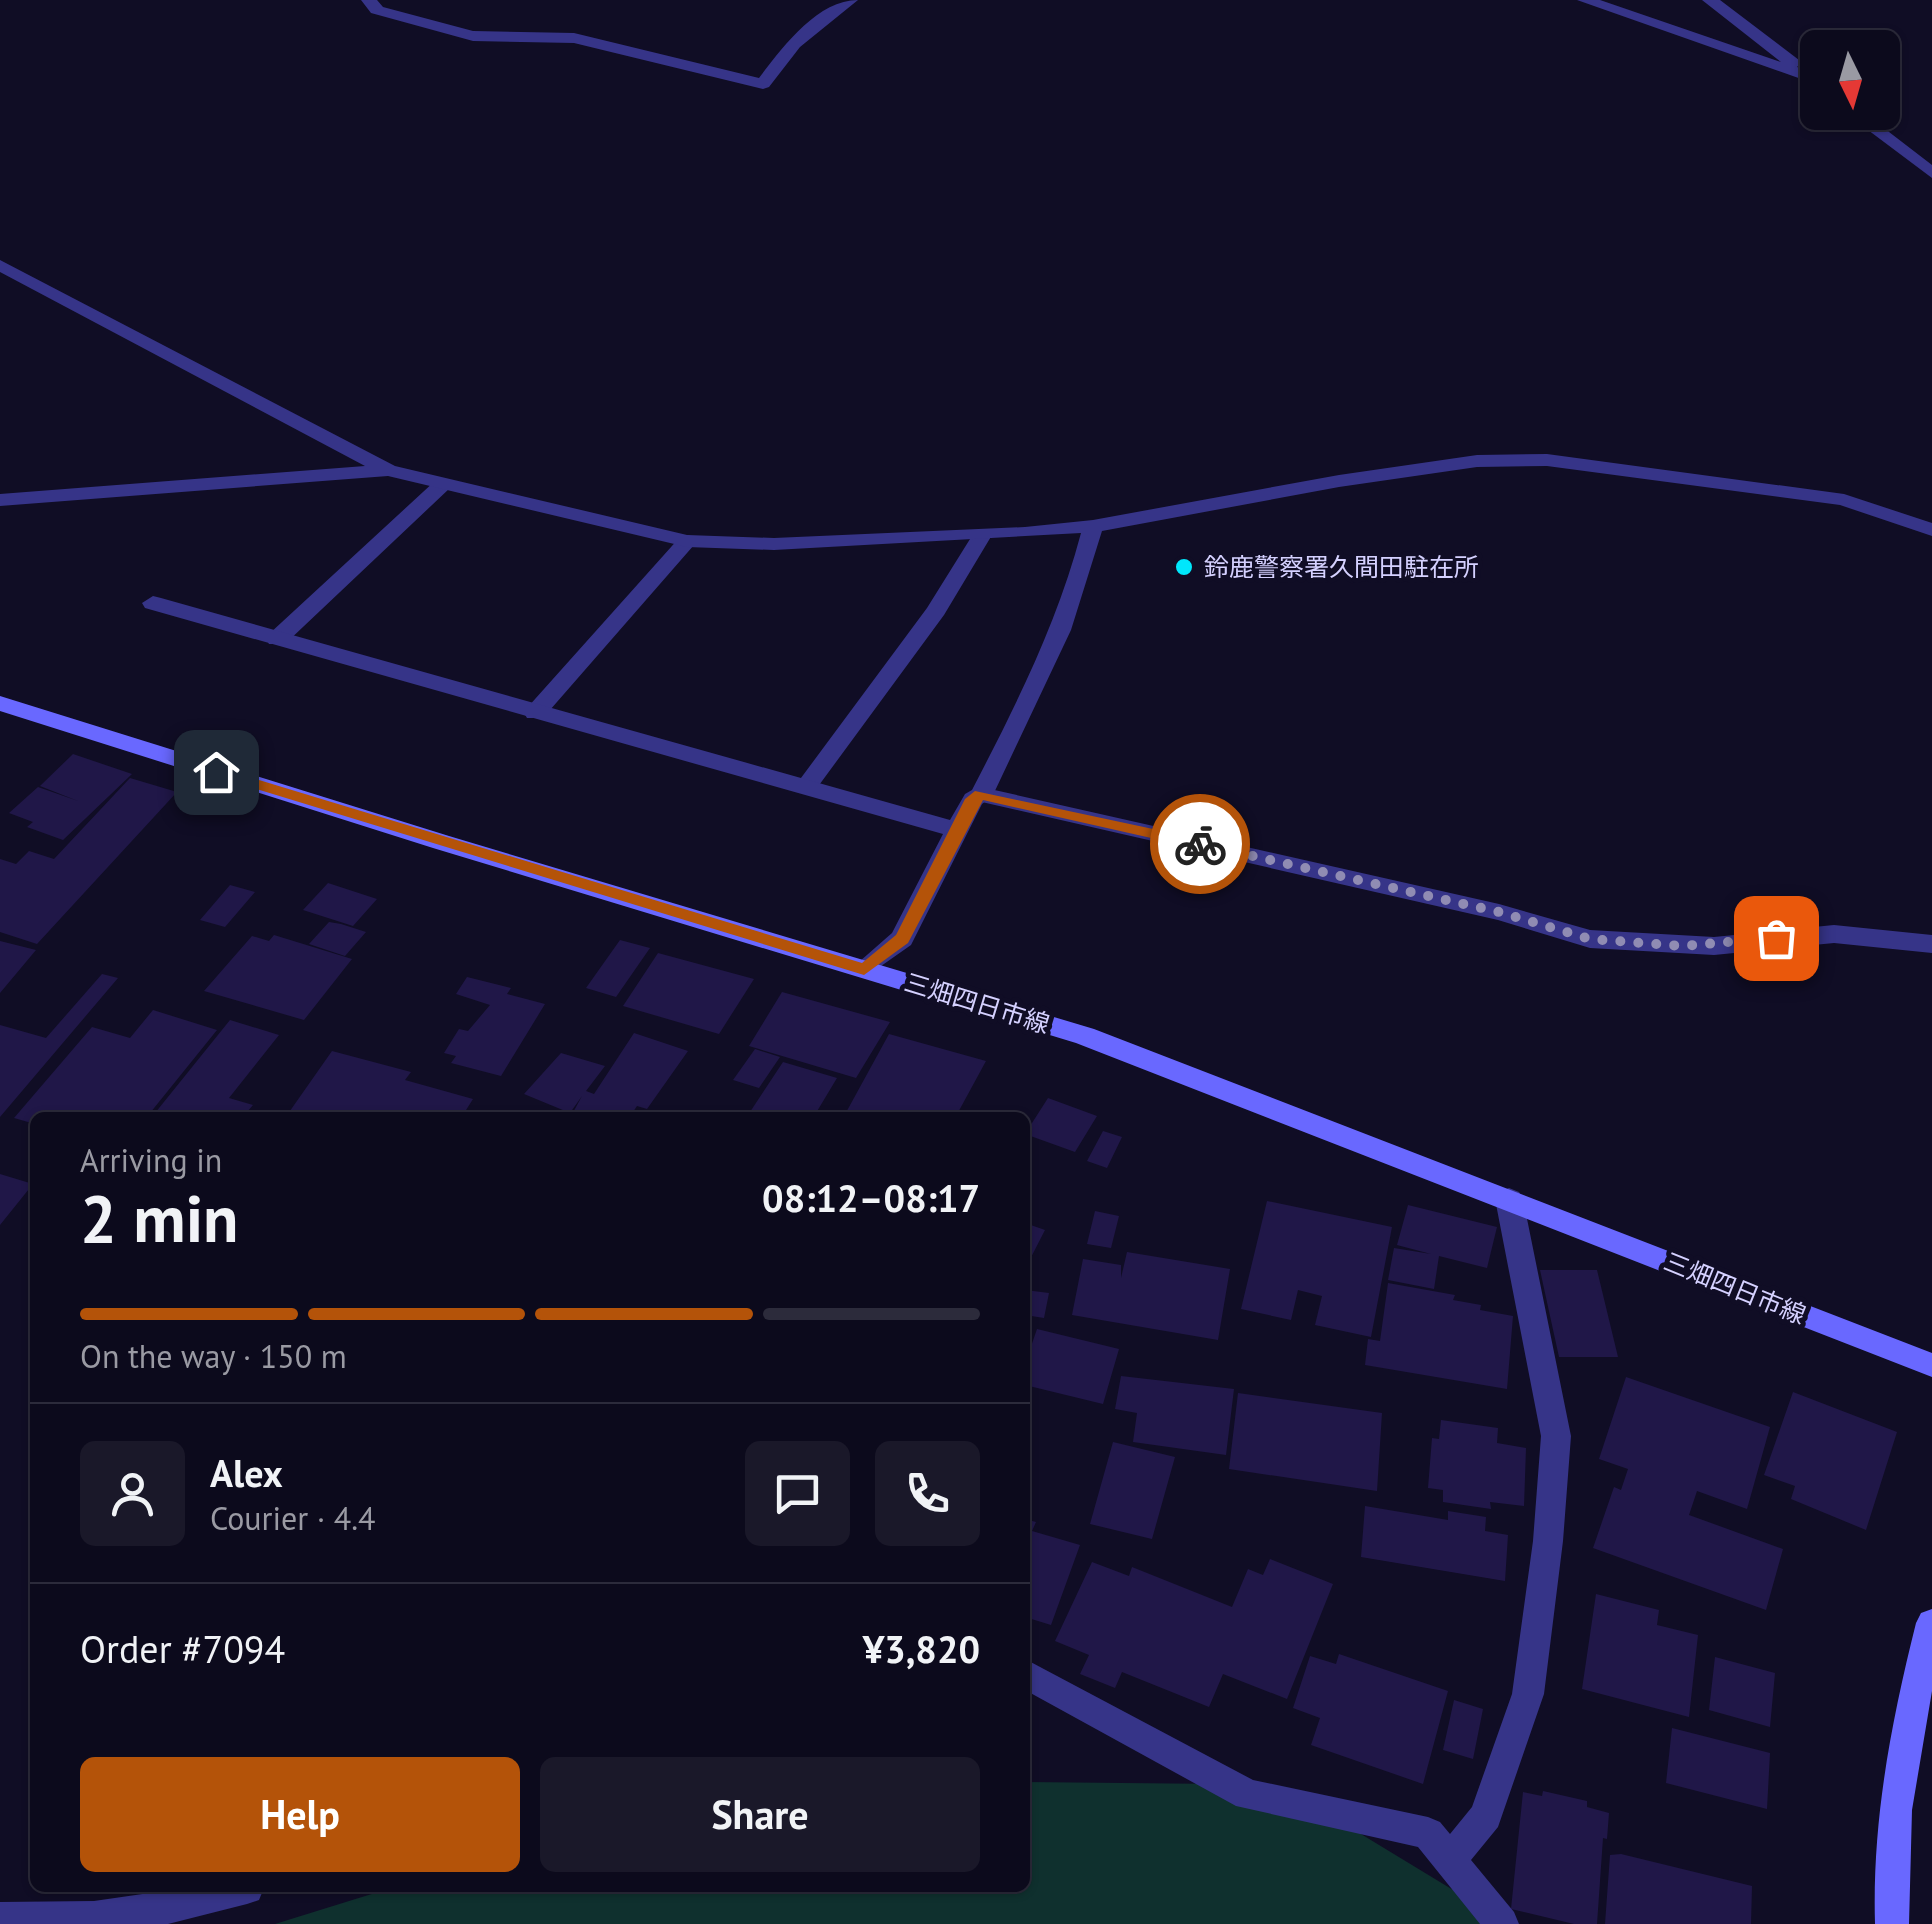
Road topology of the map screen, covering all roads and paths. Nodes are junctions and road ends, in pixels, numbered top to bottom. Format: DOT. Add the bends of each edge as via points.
graph roads {
  1 [pos="369,0"];
  2 [pos="850,0"];
  3 [pos="1585,0"];
  4 [pos="1710,0"];
  5 [pos="1800,69"];
  6 [pos="1800,75"];
  7 [pos="1875,130"];
  8 [pos="1932,174"];
  9 [pos="0,265"];
  10 [pos="388,470"];
  11 [pos="443,484"];
  12 [pos="0,500"];
  13 [pos="1092,526"];
  14 [pos="1932,530"];
  15 [pos="982,535"];
  16 [pos="687,541"];
  17 [pos="153,603"];
  18 [pos="276,639"];
  19 [pos="0,703"];
  20 [pos="535,712"];
  21 [pos="806,788"];
  22 [pos="981,794"];
  23 [pos="957,830"];
  24 [pos="1932,944"];
  25 [pos="864,969"];
  26 [pos="1509,1198"];
  27 [pos="1932,1366"];
  28 [pos="1932,1623"];
  29 [pos="1030,1677"];
  30 [pos="1450,1859"];
  31 [pos="233,1892"];
  32 [pos="0,1918"];
  33 [pos="1502,1924"];
  34 [pos="1892,1924"];
  1 -- 2 [label="street" via="378,10 474,36 574,38 763,84 794,44"];
  3 -- 6 [label="street"];
  4 -- 5 [label="street"];
  7 -- 8 [label="street"];
  9 -- 10 [label="street"];
  10 -- 11 [label="street"];
  10 -- 12 [label="street"];
  11 -- 16 [label="street"];
  11 -- 18 [label="street"];
  13 -- 14 [label="street" via="1338,481 1457,464 1547,460 1827,497"];
  13 -- 15 [label="street"];
  13 -- 22 [label="street" via="1038,685"];
  15 -- 16 [label="street"];
  15 -- 21 [label="street" via="936,610"];
  16 -- 20 [label="street"];
  17 -- 18 [label="street"];
  18 -- 20 [label="street"];
  19 -- 25 [label="main road, 三畑四日市線"];
  20 -- 21 [label="street"];
  21 -- 23 [label="street"];
  22 -- 23 [label="street"];
  22 -- 24 [label="street" via="1499,912 1590,939 1682,946 1834,934"];
  23 -- 25 [label="street" via="902,939"];
  25 -- 26 [label="main road, 三畑四日市線" via="1086,1036"];
  26 -- 27 [label="main road, 三畑四日市線"];
  26 -- 30 [label="street" via="1556,1436 1548,1540 1528,1694 1486,1816"];
  28 -- 34 [label="main road" via="1908,1715 1889,1887"];
  29 -- 30 [label="street" via="1248,1795 1428,1833"];
  30 -- 33 [label="street"];
  31 -- 32 [label="street" via="178,1908 52,1923"];
}
